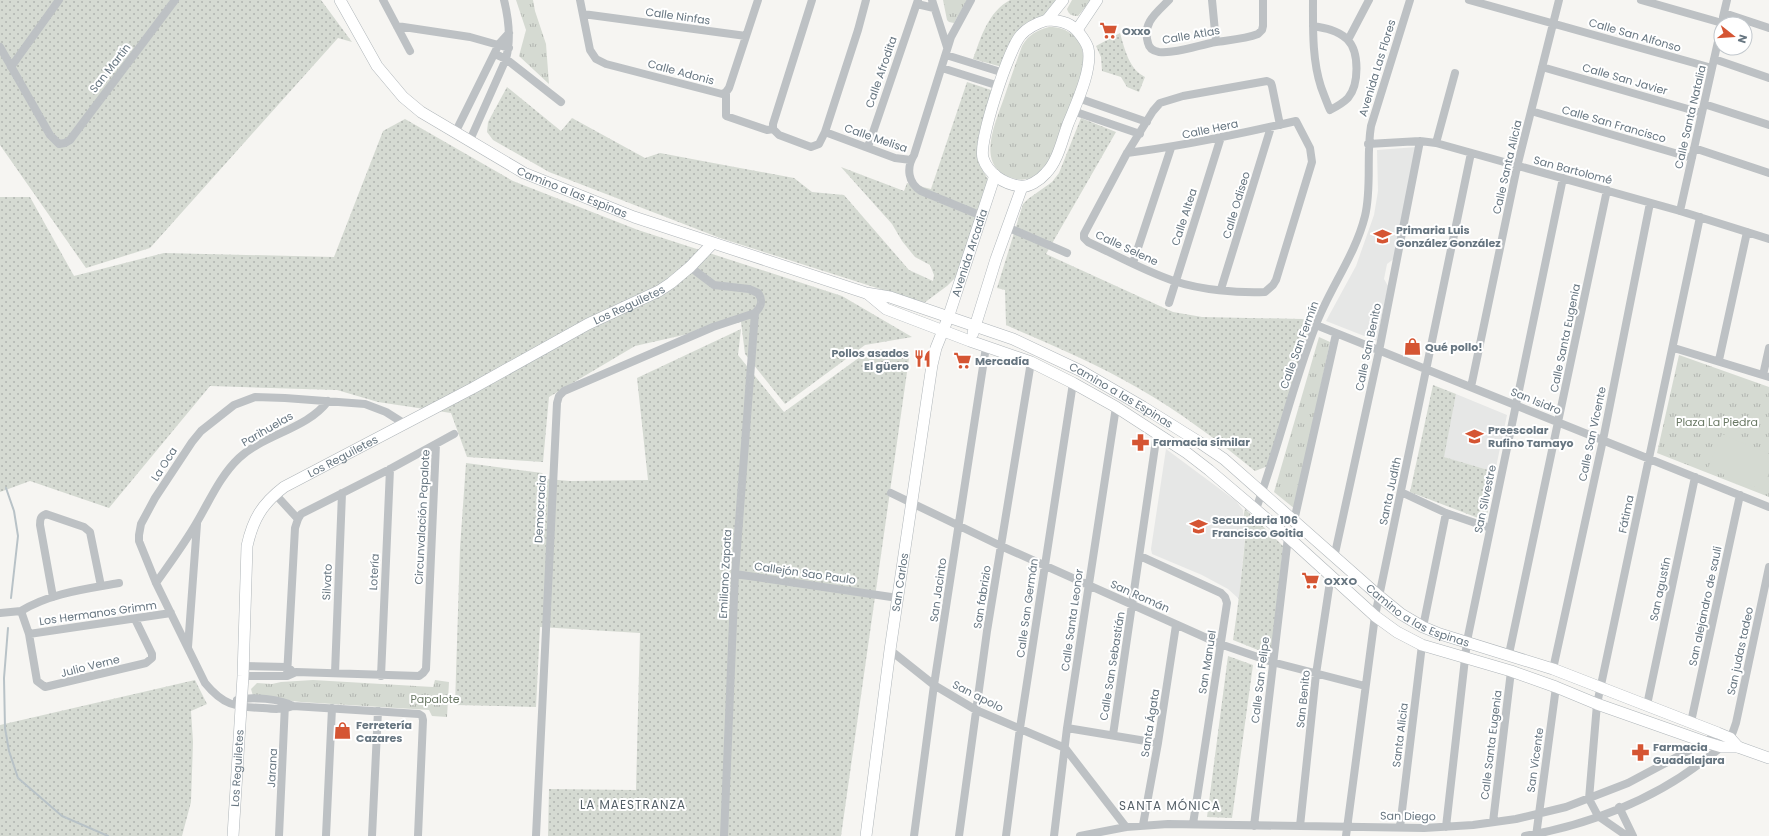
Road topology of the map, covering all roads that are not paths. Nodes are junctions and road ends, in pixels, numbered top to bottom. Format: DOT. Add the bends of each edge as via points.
graph roads {
  1 [pos="59,0"];
  2 [pos="175,0"];
  3 [pos="340,0"];
  4 [pos="382,0"];
  5 [pos="504,0"];
  6 [pos="580,0"];
  7 [pos="758,0"];
  8 [pos="812,0"];
  9 [pos="866,0"];
  10 [pos="971,0"];
  11 [pos="1063,0"];
  12 [pos="1097,0"];
  13 [pos="1169,0"];
  14 [pos="1212,0"];
  15 [pos="1263,0"];
  16 [pos="1313,0"];
  17 [pos="1369,0"];
  18 [pos="1410,0"];
  19 [pos="1469,0"];
  20 [pos="1559,0"];
  21 [pos="1641,0"];
  22 [pos="1727,0"];
  23 [pos="917,2"];
  24 [pos="933,4"];
  25 [pos="1724,13"];
  26 [pos="583,14"];
  27 [pos="1724,16"];
  28 [pos="1047,20"];
  29 [pos="1713,22"];
  30 [pos="1553,24"];
  31 [pos="397,26"];
  32 [pos="1313,26"];
  33 [pos="1769,28"];
  34 [pos="1077,30"];
  35 [pos="509,33"];
  36 [pos="746,36"];
  37 [pos="1348,40"];
  38 [pos="1216,42"];
  39 [pos="499,44"];
  40 [pos="0,47"];
  41 [pos="509,48"];
  42 [pos="410,51"];
  43 [pos="946,51"];
  44 [pos="495,54"];
  45 [pos="1715,56"];
  46 [pos="506,59"];
  47 [pos="1714,59"];
  48 [pos="11,67"];
  49 [pos="1542,67"];
  50 [pos="942,68"];
  51 [pos="1712,68"];
  52 [pos="1004,73"];
  53 [pos="1455,73"];
  54 [pos="1769,78"];
  55 [pos="999,86"];
  56 [pos="726,92"];
  57 [pos="1078,98"];
  58 [pos="561,102"];
  59 [pos="1704,104"];
  60 [pos="1073,111"];
  61 [pos="1531,111"];
  62 [pos="1702,113"];
  63 [pos="1296,121"];
  64 [pos="1147,122"];
  65 [pos="1280,124"];
  66 [pos="1769,125"];
  67 [pos="773,127"];
  68 [pos="1271,127"];
  69 [pos="456,131"];
  70 [pos="825,132"];
  71 [pos="1140,134"];
  72 [pos="1221,138"];
  73 [pos="470,140"];
  74 [pos="1420,141"];
  75 [pos="1436,143"];
  76 [pos="1368,144"];
  77 [pos="868,147"];
  78 [pos="1171,148"];
  79 [pos="1694,148"];
  80 [pos="1127,153"];
  81 [pos="1471,153"];
  82 [pos="1692,158"];
  83 [pos="911,160"];
  84 [pos="1517,167"];
  85 [pos="1769,173"];
  86 [pos="995,175"];
  87 [pos="1563,178"];
  88 [pos="1022,187"];
  89 [pos="1607,190"];
  90 [pos="1650,203"];
  91 [pos="1680,211"];
  92 [pos="982,216"];
  93 [pos="1700,217"];
  94 [pos="1007,227"];
  95 [pos="1747,232"];
  96 [pos="1769,239"];
  97 [pos="712,244"];
  98 [pos="1067,253"];
  99 [pos="1133,263"];
  100 [pos="690,267"];
  101 [pos="1176,281"];
  102 [pos="1221,289"];
  103 [pos="866,293"];
  104 [pos="1169,303"];
  105 [pos="755,313"];
  106 [pos="948,318"];
  107 [pos="1316,325"];
  108 [pos="975,327"];
  109 [pos="943,331"];
  110 [pos="1336,334"];
  111 [pos="970,341"];
  112 [pos="986,347"];
  113 [pos="1674,348"];
  114 [pos="1769,348"];
  115 [pos="1379,351"];
  116 [pos="1719,360"];
  117 [pos="1031,362"];
  118 [pos="1427,369"];
  119 [pos="1766,376"];
  120 [pos="1073,383"];
  121 [pos="1471,387"];
  122 [pos="328,401"];
  123 [pos="1516,405"];
  124 [pos="1116,407"];
  125 [pos="1559,422"];
  126 [pos="405,424"];
  127 [pos="454,434"];
  128 [pos="1157,434"];
  129 [pos="1603,440"];
  130 [pos="436,444"];
  131 [pos="1649,458"];
  132 [pos="390,469"];
  133 [pos="1695,477"];
  134 [pos="1262,492"];
  135 [pos="1401,492"];
  136 [pos="342,493"];
  137 [pos="275,494"];
  138 [pos="891,494"];
  139 [pos="1740,495"];
  140 [pos="913,503"];
  141 [pos="1769,507"];
  142 [pos="1256,509"];
  143 [pos="1446,513"];
  144 [pos="298,519"];
  145 [pos="1294,521"];
  146 [pos="197,523"];
  147 [pos="958,525"];
  148 [pos="1490,528"];
  149 [pos="1288,537"];
  150 [pos="1001,546"];
  151 [pos="1140,556"];
  152 [pos="1334,558"];
  153 [pos="1045,565"];
  154 [pos="1769,567"];
  155 [pos="735,574"];
  156 [pos="1331,575"];
  157 [pos="119,583"];
  158 [pos="156,583"];
  159 [pos="1089,585"];
  160 [pos="101,586"];
  161 [pos="53,596"];
  162 [pos="1379,596"];
  163 [pos="898,598"];
  164 [pos="1133,604"];
  165 [pos="21,610"];
  166 [pos="0,612"];
  167 [pos="171,614"];
  168 [pos="1375,616"];
  169 [pos="135,619"];
  170 [pos="1176,625"];
  171 [pos="1423,627"];
  172 [pos="29,634"];
  173 [pos="1466,641"];
  174 [pos="1220,644"];
  175 [pos="1422,645"];
  176 [pos="188,647"];
  177 [pos="890,650"];
  178 [pos="1509,654"];
  179 [pos="1464,657"];
  180 [pos="1272,662"];
  181 [pos="1553,669"];
  182 [pos="243,671"];
  183 [pos="1511,671"];
  184 [pos="287,672"];
  185 [pos="335,673"];
  186 [pos="1316,674"];
  187 [pos="380,676"];
  188 [pos="934,686"];
  189 [pos="1365,686"];
  190 [pos="1600,686"];
  191 [pos="1556,687"];
  192 [pos="241,703"];
  193 [pos="1597,704"];
  194 [pos="288,705"];
  195 [pos="1648,705"];
  196 [pos="332,708"];
  197 [pos="976,710"];
  198 [pos="378,711"];
  199 [pos="1691,722"];
  200 [pos="1020,728"];
  201 [pos="1067,728"];
  202 [pos="1718,732"];
  203 [pos="1113,735"];
  204 [pos="1730,738"];
  205 [pos="1705,742"];
  206 [pos="1158,743"];
  207 [pos="1722,747"];
  208 [pos="1738,747"];
  209 [pos="1065,748"];
  210 [pos="1769,758"];
  211 [pos="1589,799"];
  212 [pos="1619,807"];
  213 [pos="1538,814"];
  214 [pos="1598,816"];
  215 [pos="1493,822"];
  216 [pos="1193,824"];
  217 [pos="1143,825"];
  218 [pos="1348,825"];
  219 [pos="1254,826"];
  220 [pos="1300,826"];
  221 [pos="1126,827"];
  222 [pos="1400,827"];
  223 [pos="1446,827"];
  224 [pos="1536,835"];
  225 [pos="232,836"];
  226 [pos="279,836"];
  227 [pos="326,836"];
  228 [pos="372,836"];
  229 [pos="418,836"];
  230 [pos="536,836"];
  231 [pos="724,836"];
  232 [pos="866,836"];
  233 [pos="914,836"];
  234 [pos="960,836"];
  235 [pos="1006,836"];
  236 [pos="1054,836"];
  237 [pos="1080,836"];
  238 [pos="1346,836"];
  239 [pos="1525,836"];
  240 [pos="1627,836"];
  241 [pos="1633,836"];
  1 -- 48 [label="street"];
  2 -- 48 [label="street, San Martín" via="70,140 65,143 59,144 54,140"];
  3 -- 69 [label="street, Camino a las Espinas" via="377,66 403,97 421,112"];
  4 -- 31 [label="street"];
  5 -- 35 [label="street"];
  6 -- 26 [label="street, Calle Adonis"];
  7 -- 36 [label="street, Calle Adonis"];
  8 -- 67 [label="street"];
  9 -- 70 [label="street"];
  10 -- 43 [label="street, Calle Melisa" via="955,28"];
  11 -- 28 [label="street"];
  12 -- 34 [label="street"];
  13 -- 38 [label="street, Calle Atlas" via="1149,20 1146,36 1151,49 1158,52 1169,51"];
  14 -- 38 [label="street"];
  15 -- 38 [label="street, Calle Atlas" via="1263,26 1260,33"];
  16 -- 32 [label="street"];
  17 -- 37 [label="street"];
  18 -- 76 [label="street, Avenida Las Flores" via="1374,113"];
  19 -- 30 [label="street, Calle San Alfonso"];
  20 -- 30 [label="street, Calle Santa Alicia"];
  21 -- 29 [label="street"];
  22 -- 25 [label="street, Calle Santa Natalia"];
  23 -- 24 [label="street, Calle Afrodita"];
  23 -- 77 [label="street, Calle Afrodita"];
  24 -- 43 [label="street"];
  25 -- 27 [label="street, Calle Santa Natalia"];
  25 -- 33 [label="street"];
  26 -- 36 [label="street, Calle Ninfas"];
  26 -- 56 [label="street, Calle Adonis" via="590,50 596,59 606,64 709,91 722,94"];
  28 -- 34 [label="street" via="1065,22"];
  28 -- 52 [label="street" via="1035,24 1020,36"];
  30 -- 49 [label="street, Calle Santa Alicia"];
  30 -- 51 [label="street, Calle San Alfonso"];
  31 -- 39 [label="street"];
  31 -- 42 [label="street"];
  32 -- 37 [label="street" via="1333,31"];
  32 -- 37 [label="street" via="1315,59 1330,110 1348,98 1355,81 1356,61"];
  34 -- 57 [label="street" via="1086,41 1089,60"];
  35 -- 39 [label="street"];
  35 -- 41 [label="street"];
  36 -- 56 [label="street, Calle Adonis"];
  39 -- 41 [label="street"];
  39 -- 44 [label="street"];
  40 -- 48 [label="street"];
  41 -- 46 [label="street"];
  43 -- 50 [label="street, Calle Melisa"];
  43 -- 52 [label="street"];
  44 -- 46 [label="street"];
  44 -- 69 [label="street"];
  45 -- 47 [label="street, Calle Santa Natalia"];
  46 -- 58 [label="street"];
  46 -- 73 [label="street"];
  47 -- 51 [label="street, Calle Santa Natalia"];
  47 -- 54 [label="street"];
  49 -- 61 [label="street, Calle Santa Alicia"];
  49 -- 62 [label="street, Calle San Javier"];
  50 -- 55 [label="street"];
  50 -- 83 [label="street, Calle Melisa"];
  51 -- 59 [label="street, Calle Santa Natalia"];
  52 -- 55 [label="street"];
  53 -- 75 [label="street"];
  55 -- 86 [label="street" via="982,148 988,169"];
  56 -- 67 [label="street" via="726,116 767,130"];
  57 -- 60 [label="street"];
  57 -- 64 [label="street"];
  59 -- 62 [label="street, Calle Santa Natalia"];
  59 -- 66 [label="street"];
  60 -- 71 [label="street"];
  60 -- 88 [label="street" via="1051,167 1031,184"];
  61 -- 82 [label="street, Calle San Francisco"];
  61 -- 84 [label="street, Calle Santa Alicia"];
  62 -- 79 [label="street, Calle Santa Natalia"];
  63 -- 65 [label="street, Calle Hera"];
  63 -- 102 [label="street, Calle Selene" via="1310,148 1312,158 1274,285 1265,292"];
  64 -- 65 [label="street, Calle Selene" via="1156,106 1165,101 1267,81 1272,86"];
  64 -- 71 [label="street, Calle Selene"];
  65 -- 68 [label="street, Calle Hera"];
  67 -- 70 [label="street" via="779,135 812,147 820,144"];
  68 -- 72 [label="street, Calle Hera"];
  68 -- 102 [label="street, Calle Odiseo"];
  69 -- 73 [label="street, Camino a las Espinas"];
  70 -- 77 [label="street, Calle Melisa"];
  71 -- 80 [label="street, Calle Selene"];
  72 -- 78 [label="street, Calle Hera"];
  72 -- 101 [label="street, Calle Altea"];
  73 -- 97 [label="street, Camino a las Espinas" via="532,176 634,217"];
  74 -- 75 [label="street, San Bartolomé"];
  74 -- 76 [label="street, San Bartolomé"];
  74 -- 115 [label="street, Calle San Benito"];
  75 -- 81 [label="street, San Bartolomé"];
  76 -- 107 [label="street, Calle San Fermín" via="1367,195 1363,224"];
  77 -- 83 [label="street, Calle Melisa" via="895,158"];
  78 -- 80 [label="street, Calle Hera"];
  78 -- 99 [label="street"];
  79 -- 82 [label="street, Calle Santa Natalia"];
  79 -- 85 [label="street"];
  80 -- 99 [label="street, Calle Selene" via="1084,238"];
  81 -- 84 [label="street, San Bartolomé"];
  81 -- 118 [label="street, Santa Judith"];
  82 -- 91 [label="street, Calle Santa Natalia"];
  83 -- 92 [label="street" via="910,176 913,186"];
  84 -- 87 [label="street, San Bartolomé"];
  84 -- 121 [label="street, Calle Santa Alicia"];
  86 -- 88 [label="street" via="1003,181"];
  86 -- 92 [label="street, Avenida Arcadia"];
  87 -- 89 [label="street, San Bartolomé"];
  87 -- 123 [label="street, San Silvestre"];
  88 -- 94 [label="street"];
  89 -- 90 [label="street, San Bartolomé"];
  89 -- 125 [label="street, Calle Santa Eugenia"];
  90 -- 91 [label="street, San Bartolomé"];
  90 -- 129 [label="street, Calle San Vicente"];
  91 -- 93 [label="street, San Bartolomé"];
  92 -- 106 [label="street, Avenida Arcadia"];
  93 -- 95 [label="street, San Bartolomé"];
  93 -- 113 [label="street, Fátima"];
  94 -- 98 [label="street"];
  94 -- 108 [label="street"];
  95 -- 96 [label="street, San Bartolomé"];
  95 -- 116 [label="street"];
  97 -- 100 [label="street, Los Reguiletes"];
  97 -- 103 [label="street, Camino a las Espinas"];
  99 -- 101 [label="street, Calle Selene"];
  100 -- 105 [label="street, Emiliano Zapata" via="714,285 749,289 758,293 762,300"];
  100 -- 126 [label="street, Los Reguiletes" via="659,291 588,324"];
  101 -- 102 [label="street, Calle Selene"];
  101 -- 104 [label="street, Calle Altea"];
  103 -- 106 [label="street, Camino a las Espinas" via="890,298"];
  103 -- 109 [label="street, Camino a las Espinas" via="886,309"];
  105 -- 155 [label="street, Emiliano Zapata"];
  105 -- 230 [label="street, Democracia" via="679,341 564,391 559,396 546,606"];
  106 -- 108 [label="street, Camino a las Espinas"];
  106 -- 109 [label="street, Avenida Arcadia"];
  107 -- 110 [label="street, San Isidro"];
  107 -- 134 [label="street, Calle San Fermín"];
  108 -- 111 [label="street"];
  108 -- 134 [label="street, Camino a las Espinas" via="1013,339 1081,371 1199,442 1224,459"];
  109 -- 111 [label="street, Camino a las Espinas"];
  109 -- 140 [label="street, San Carlos" via="932,365"];
  110 -- 115 [label="street, San Isidro"];
  110 -- 145 [label="street"];
  111 -- 112 [label="street, Camino a las Espinas"];
  112 -- 117 [label="street, Camino a las Espinas"];
  112 -- 147 [label="street, San Jacinto"];
  113 -- 116 [label="street"];
  113 -- 131 [label="street, Fátima"];
  114 -- 119 [label="street"];
  115 -- 118 [label="street, San Isidro"];
  115 -- 152 [label="street, Calle San Benito"];
  116 -- 119 [label="street"];
  117 -- 120 [label="street, Camino a las Espinas"];
  117 -- 150 [label="street, San fabrizio"];
  118 -- 121 [label="street, San Isidro"];
  118 -- 135 [label="street, Santa Judith"];
  120 -- 124 [label="street, Camino a las Espinas"];
  120 -- 153 [label="street, Calle San Germán"];
  121 -- 123 [label="street, San Isidro"];
  122 -- 126 [label="street, La Oca" via="376,407"];
  122 -- 146 [label="street, Parihuelas" via="314,415 240,457 219,483"];
  122 -- 158 [label="street, La Oca" via="255,397 234,405 201,431 166,480 139,530 139,541"];
  123 -- 125 [label="street, San Isidro"];
  123 -- 148 [label="street, San Silvestre"];
  124 -- 128 [label="street, Camino a las Espinas"];
  124 -- 159 [label="street, Calle Santa Leonor"];
  125 -- 129 [label="street, San Isidro"];
  125 -- 178 [label="street, Calle Santa Eugenia"];
  126 -- 137 [label="street, Los Reguiletes"];
  127 -- 130 [label="street"];
  128 -- 142 [label="street, Camino a las Espinas" via="1198,462"];
  128 -- 151 [label="street, Calle San Sebastián"];
  129 -- 131 [label="street, San Isidro"];
  129 -- 181 [label="street, Calle San Vicente"];
  130 -- 132 [label="street, Circunvalación Papalote"];
  130 -- 187 [label="street, Circunvalación Papalote" via="426,669 420,676"];
  131 -- 133 [label="street, San Isidro"];
  131 -- 190 [label="street, Fátima"];
  132 -- 136 [label="street, Circunvalación Papalote"];
  132 -- 187 [label="street, Lotería"];
  133 -- 139 [label="street, San Isidro"];
  133 -- 195 [label="street, San agustín"];
  134 -- 142 [label="street, Calle San Fermín"];
  134 -- 145 [label="street, Camino a las Espinas"];
  135 -- 143 [label="street"];
  135 -- 162 [label="street, Santa Judith"];
  136 -- 144 [label="street, Circunvalación Papalote" via="301,514"];
  136 -- 185 [label="street, Silvato"];
  137 -- 144 [label="street"];
  137 -- 182 [label="street, Los Reguiletes" via="268,499 257,516 250,530 247,546"];
  138 -- 140 [label="street, San Román"];
  139 -- 141 [label="street, San Isidro"];
  139 -- 199 [label="street, San alejandro de sauli"];
  140 -- 147 [label="street, San Román"];
  140 -- 163 [label="street, San Carlos"];
  142 -- 149 [label="street, Camino a las Espinas"];
  143 -- 148 [label="street"];
  143 -- 171 [label="street"];
  144 -- 184 [label="street" via="295,528"];
  145 -- 152 [label="street, Camino a las Espinas"];
  146 -- 158 [label="street, Parihuelas"];
  146 -- 176 [label="street, Parihuelas"];
  147 -- 150 [label="street, San Román"];
  147 -- 188 [label="street, San Jacinto"];
  148 -- 173 [label="street, San Silvestre"];
  149 -- 156 [label="street, Camino a las Espinas"];
  149 -- 180 [label="street, Calle San Felipe"];
  150 -- 153 [label="street, San Román"];
  150 -- 197 [label="street, San fabrizio"];
  151 -- 164 [label="street, Calle San Sebastián"];
  151 -- 174 [label="street, San Manuel" via="1221,592 1226,597"];
  152 -- 162 [label="street, Camino a las Espinas"];
  153 -- 159 [label="street, San Román"];
  153 -- 200 [label="street, Calle San Germán"];
  154 -- 204 [label="street, San judas tadeo" via="1736,723"];
  155 -- 163 [label="street, Callejón Sao Paulo"];
  155 -- 231 [label="street, Emiliano Zapata"];
  156 -- 168 [label="street, Camino a las Espinas"];
  156 -- 186 [label="street, San Benito"];
  157 -- 160 [label="street"];
  158 -- 167 [label="street, La Oca"];
  159 -- 164 [label="street, San Román"];
  159 -- 201 [label="street, Calle Santa Leonor"];
  160 -- 161 [label="street"];
  160 -- 161 [label="street" via="90,532 46,514 42,515 40,525"];
  161 -- 165 [label="street"];
  162 -- 168 [label="street, Santa Judith"];
  162 -- 171 [label="street, Camino a las Espinas" via="1401,614"];
  163 -- 177 [label="street, San Carlos"];
  164 -- 170 [label="street, San Román"];
  164 -- 203 [label="street, Calle San Sebastián"];
  165 -- 166 [label="street"];
  165 -- 172 [label="street"];
  167 -- 169 [label="street, Los Hermanos Grimm"];
  167 -- 176 [label="street, La Oca"];
  168 -- 175 [label="street, Camino a las Espinas" via="1397,632"];
  168 -- 189 [label="street, Santa Judith"];
  169 -- 172 [label="street, Los Hermanos Grimm"];
  169 -- 172 [label="street, Julio Verne" via="152,654 150,661 50,686 41,685 37,681"];
  170 -- 174 [label="street, San Román"];
  170 -- 206 [label="street, Santa Ágata"];
  171 -- 173 [label="street, Camino a las Espinas"];
  173 -- 178 [label="street, Camino a las Espinas"];
  173 -- 179 [label="street, San Silvestre"];
  174 -- 180 [label="street, San Román"];
  174 -- 216 [label="street, San Manuel"];
  175 -- 179 [label="street, Camino a las Espinas"];
  175 -- 222 [label="street, Santa Alicia"];
  176 -- 192 [label="street, La Oca" via="205,682 220,698 228,702"];
  177 -- 188 [label="street, San apolo"];
  177 -- 232 [label="street, San Carlos"];
  178 -- 181 [label="street, Camino a las Espinas"];
  179 -- 183 [label="street, Camino a las Espinas"];
  179 -- 223 [label="street, San Silvestre"];
  180 -- 186 [label="street, San Román"];
  180 -- 219 [label="street, Calle San Felipe"];
  181 -- 190 [label="street, Camino a las Espinas"];
  182 -- 184 [label="street"];
  182 -- 192 [label="street, Los Reguiletes"];
  183 -- 191 [label="street, Camino a las Espinas"];
  183 -- 215 [label="street, Calle Santa Eugenia"];
  184 -- 185 [label="street, Circunvalación Papalote"];
  185 -- 187 [label="street, Circunvalación Papalote"];
  186 -- 189 [label="street, San Román"];
  186 -- 220 [label="street, San Benito"];
  188 -- 197 [label="street, San apolo"];
  188 -- 233 [label="street, San Jacinto"];
  189 -- 218 [label="street, Santa Judith"];
  190 -- 193 [label="street, Fátima"];
  190 -- 195 [label="street, Camino a las Espinas"];
  191 -- 193 [label="street, Camino a las Espinas"];
  191 -- 213 [label="street, San Vicente"];
  192 -- 194 [label="street"];
  192 -- 225 [label="street, Los Reguiletes"];
  193 -- 205 [label="street, Camino a las Espinas"];
  193 -- 211 [label="street, Fátima"];
  194 -- 196 [label="street"];
  194 -- 226 [label="street, Jarana"];
  195 -- 199 [label="street, Camino a las Espinas"];
  196 -- 198 [label="street"];
  196 -- 227 [label="street"];
  197 -- 200 [label="street, San apolo"];
  197 -- 234 [label="street, San fabrizio"];
  198 -- 228 [label="street"];
  198 -- 229 [label="street" via="422,716"];
  199 -- 202 [label="street, Camino a las Espinas"];
  200 -- 209 [label="street, San apolo"];
  200 -- 235 [label="street, Calle San Germán"];
  201 -- 203 [label="street"];
  201 -- 209 [label="street, Calle Santa Leonor"];
  202 -- 204 [label="street, Camino a las Espinas"];
  202 -- 205 [label="street, San Diego"];
  203 -- 206 [label="street"];
  204 -- 207 [label="street"];
  204 -- 208 [label="street"];
  205 -- 207 [label="street, Camino a las Espinas"];
  205 -- 211 [label="street, San Diego" via="1628,783"];
  206 -- 217 [label="street, Santa Ágata"];
  207 -- 208 [label="street"];
  207 -- 212 [label="street" via="1674,782"];
  208 -- 210 [label="street"];
  209 -- 221 [label="street"];
  209 -- 236 [label="street, Calle Santa Leonor"];
  211 -- 213 [label="street, San Diego"];
  211 -- 214 [label="street"];
  212 -- 214 [label="street"];
  212 -- 241 [label="street"];
  213 -- 215 [label="street, San Diego"];
  213 -- 224 [label="street, San Vicente"];
  214 -- 224 [label="street"];
  214 -- 240 [label="street"];
  215 -- 223 [label="street, San Diego"];
  216 -- 217 [label="street, San Diego"];
  216 -- 219 [label="street, San Diego"];
  217 -- 221 [label="street, San Diego"];
  218 -- 220 [label="street, San Diego"];
  218 -- 222 [label="street, San Diego"];
  218 -- 238 [label="street, Santa Judith"];
  219 -- 220 [label="street, San Diego"];
  221 -- 237 [label="street, San Diego"];
  222 -- 223 [label="street, San Diego"];
  224 -- 239 [label="street"];
}
